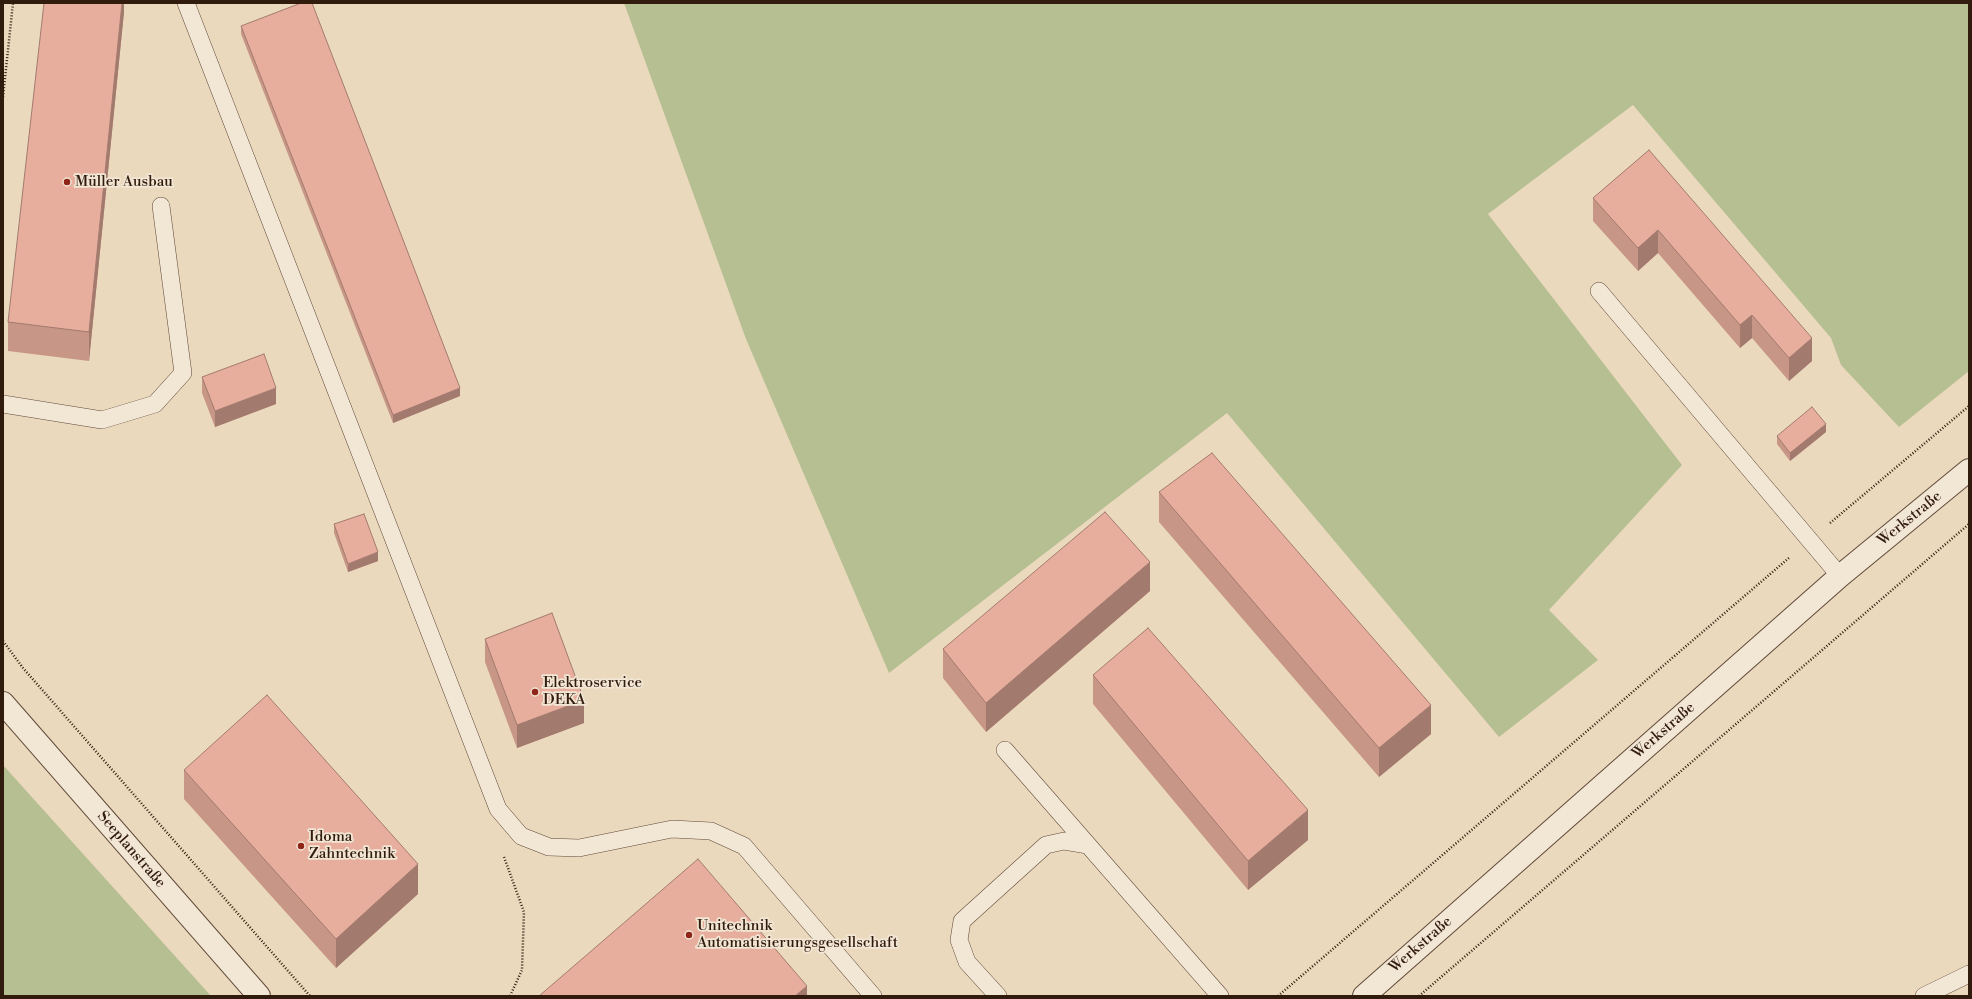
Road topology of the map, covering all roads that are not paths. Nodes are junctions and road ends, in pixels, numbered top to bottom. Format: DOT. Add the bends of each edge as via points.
graph roads {
  1 [pos="186,3"];
  2 [pos="161,206"];
  3 [pos="1599,291"];
  4 [pos="3,404"];
  5 [pos="1969,470"];
  6 [pos="1840,576"];
  7 [pos="3,703"];
  8 [pos="1005,750"];
  9 [pos="1088,845"];
  10 [pos="1969,974"];
  11 [pos="259,996"];
  12 [pos="873,996"];
  13 [pos="998,996"];
  14 [pos="1220,996"];
  15 [pos="1364,996"];
  16 [pos="1924,996"];
  1 -- 12 [label="lane" via="498,809 521,836 549,847 579,848 672,829 711,831 744,846"];
  2 -- 4 [label="lane" via="183,373 155,404 102,420"];
  3 -- 6 [label="lane"];
  5 -- 6 [label="street, Werkstraße"];
  6 -- 15 [label="street, Werkstraße"];
  7 -- 11 [label="street, Seeplanstraße"];
  8 -- 9 [label="lane"];
  9 -- 13 [label="lane" via="1064,840 1046,845 962,921 959,940 967,962"];
  9 -- 14 [label="lane"];
  10 -- 16 [label="lane"];
}
